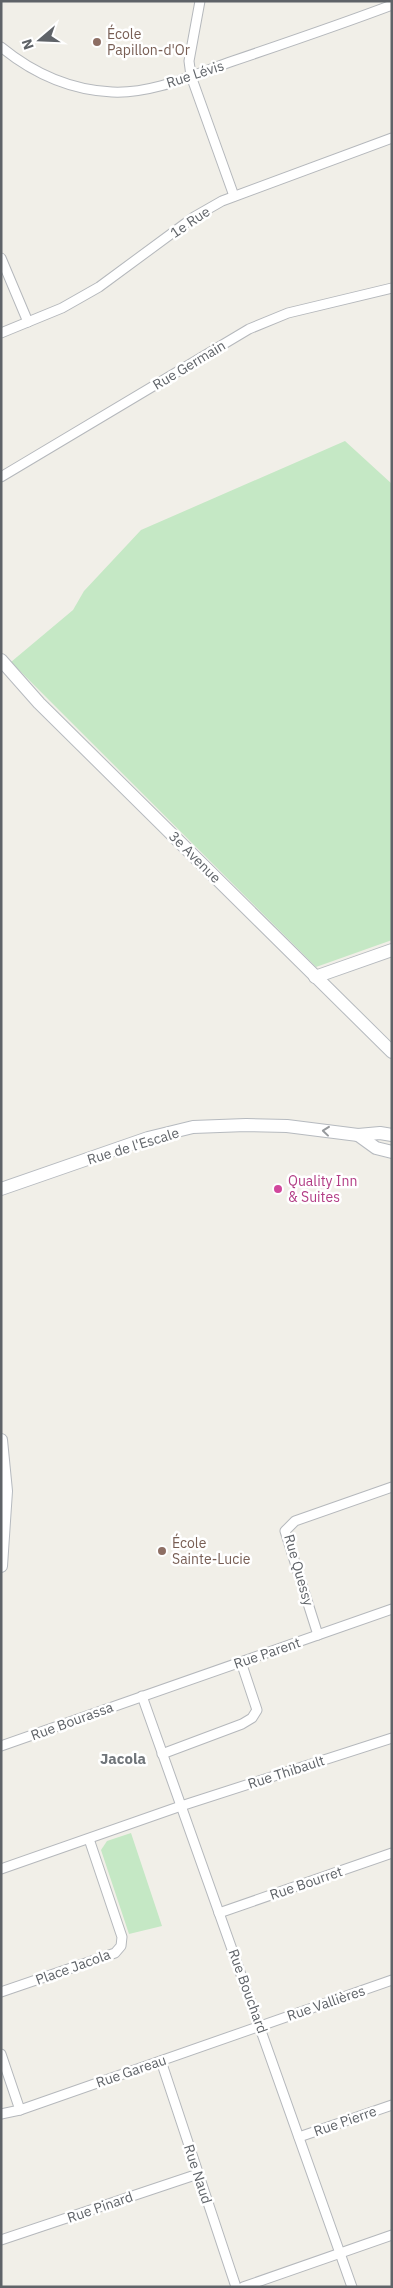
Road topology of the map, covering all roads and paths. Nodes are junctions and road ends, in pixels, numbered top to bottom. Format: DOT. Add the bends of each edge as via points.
graph roads {
  1 [pos="200,1"];
  2 [pos="392,5"];
  3 [pos="1,47"];
  4 [pos="191,76"];
  5 [pos="392,138"];
  6 [pos="234,196"];
  7 [pos="1,258"];
  8 [pos="392,288"];
  9 [pos="28,322"];
  10 [pos="1,333"];
  11 [pos="1,477"];
  12 [pos="1,660"];
  13 [pos="392,950"];
  14 [pos="315,976"];
  15 [pos="392,1052"];
  16 [pos="358,1135"];
  17 [pos="392,1136"];
  18 [pos="392,1152"];
  19 [pos="1,1189"];
  20 [pos="1,1440"];
  21 [pos="392,1487"];
  22 [pos="1,1566"];
  23 [pos="392,1609"];
  24 [pos="318,1635"];
  25 [pos="241,1662"];
  26 [pos="142,1696"];
  27 [pos="392,1738"];
  28 [pos="1,1746"];
  29 [pos="162,1754"];
  30 [pos="180,1806"];
  31 [pos="89,1839"];
  32 [pos="392,1853"];
  33 [pos="1,1869"];
  34 [pos="219,1913"];
  35 [pos="392,1980"];
  36 [pos="1,1992"];
  37 [pos="260,2026"];
  38 [pos="1,2054"];
  39 [pos="160,2061"];
  40 [pos="392,2106"];
  41 [pos="20,2110"];
  42 [pos="1,2114"];
  43 [pos="299,2138"];
  44 [pos="198,2174"];
  45 [pos="392,2235"];
  46 [pos="1,2240"];
  47 [pos="340,2253"];
  48 [pos="236,2287"];
  49 [pos="243,2287"];
  50 [pos="352,2287"];
  1 -- 4 [label="street" via="189,60"];
  2 -- 4 [label="street, Rue Lévis"];
  3 -- 4 [label="street, Rue Lévis" via="44,76 84,89 138,91"];
  4 -- 6 [label="street"];
  5 -- 6 [label="street, 1e Rue"];
  6 -- 9 [label="street, 1e Rue" via="194,217 100,287"];
  7 -- 9 [label="street"];
  8 -- 11 [label="street, Rue Germain" via="288,312 249,329"];
  9 -- 10 [label="street, 1e Rue"];
  12 -- 14 [label="main road, 3e Avenue" via="39,703"];
  13 -- 14 [label="main road"];
  14 -- 15 [label="main road, 3e Avenue"];
  16 -- 17 [label="main road, Rue de l'Escale" via="380,1133"];
  16 -- 18 [label="main road, Rue de l'Escale" via="376,1148"];
  16 -- 19 [label="main road, Rue de l'Escale, one-way" via="287,1126 193,1128 148,1138"];
  20 -- 22 [label="main road" via="6,1490"];
  21 -- 24 [label="street, Rue Quessy" via="295,1520 285,1531"];
  23 -- 24 [label="street, Rue Parent"];
  24 -- 25 [label="street, Rue Parent"];
  25 -- 26 [label="street, Rue Parent"];
  25 -- 29 [label="street" via="257,1710 252,1718"];
  26 -- 28 [label="street, Rue Bourassa"];
  26 -- 29 [label="street, Rue Bouchard"];
  27 -- 30 [label="street, Rue Thibault"];
  29 -- 30 [label="street, Rue Bouchard"];
  30 -- 31 [label="street"];
  30 -- 34 [label="street, Rue Bouchard"];
  31 -- 33 [label="street"];
  31 -- 36 [label="street, Place Jacola" via="122,1937 121,1946 115,1953"];
  32 -- 34 [label="street, Rue Bourret"];
  34 -- 37 [label="street, Rue Bouchard"];
  35 -- 37 [label="street, Rue Vallières"];
  37 -- 39 [label="street, Rue Gareau"];
  37 -- 43 [label="street, Rue Bouchard"];
  38 -- 41 [label="street"];
  39 -- 41 [label="street, Rue Gareau"];
  39 -- 44 [label="street, Rue Naud"];
  40 -- 43 [label="street, Rue Pierre"];
  41 -- 42 [label="street, Rue Gareau"];
  43 -- 47 [label="street, Rue Bouchard"];
  44 -- 46 [label="street, Rue Pinard"];
  44 -- 48 [label="street, Rue Naud"];
  45 -- 47 [label="street"];
  47 -- 49 [label="street"];
  47 -- 50 [label="street, Rue Bouchard"];
}
